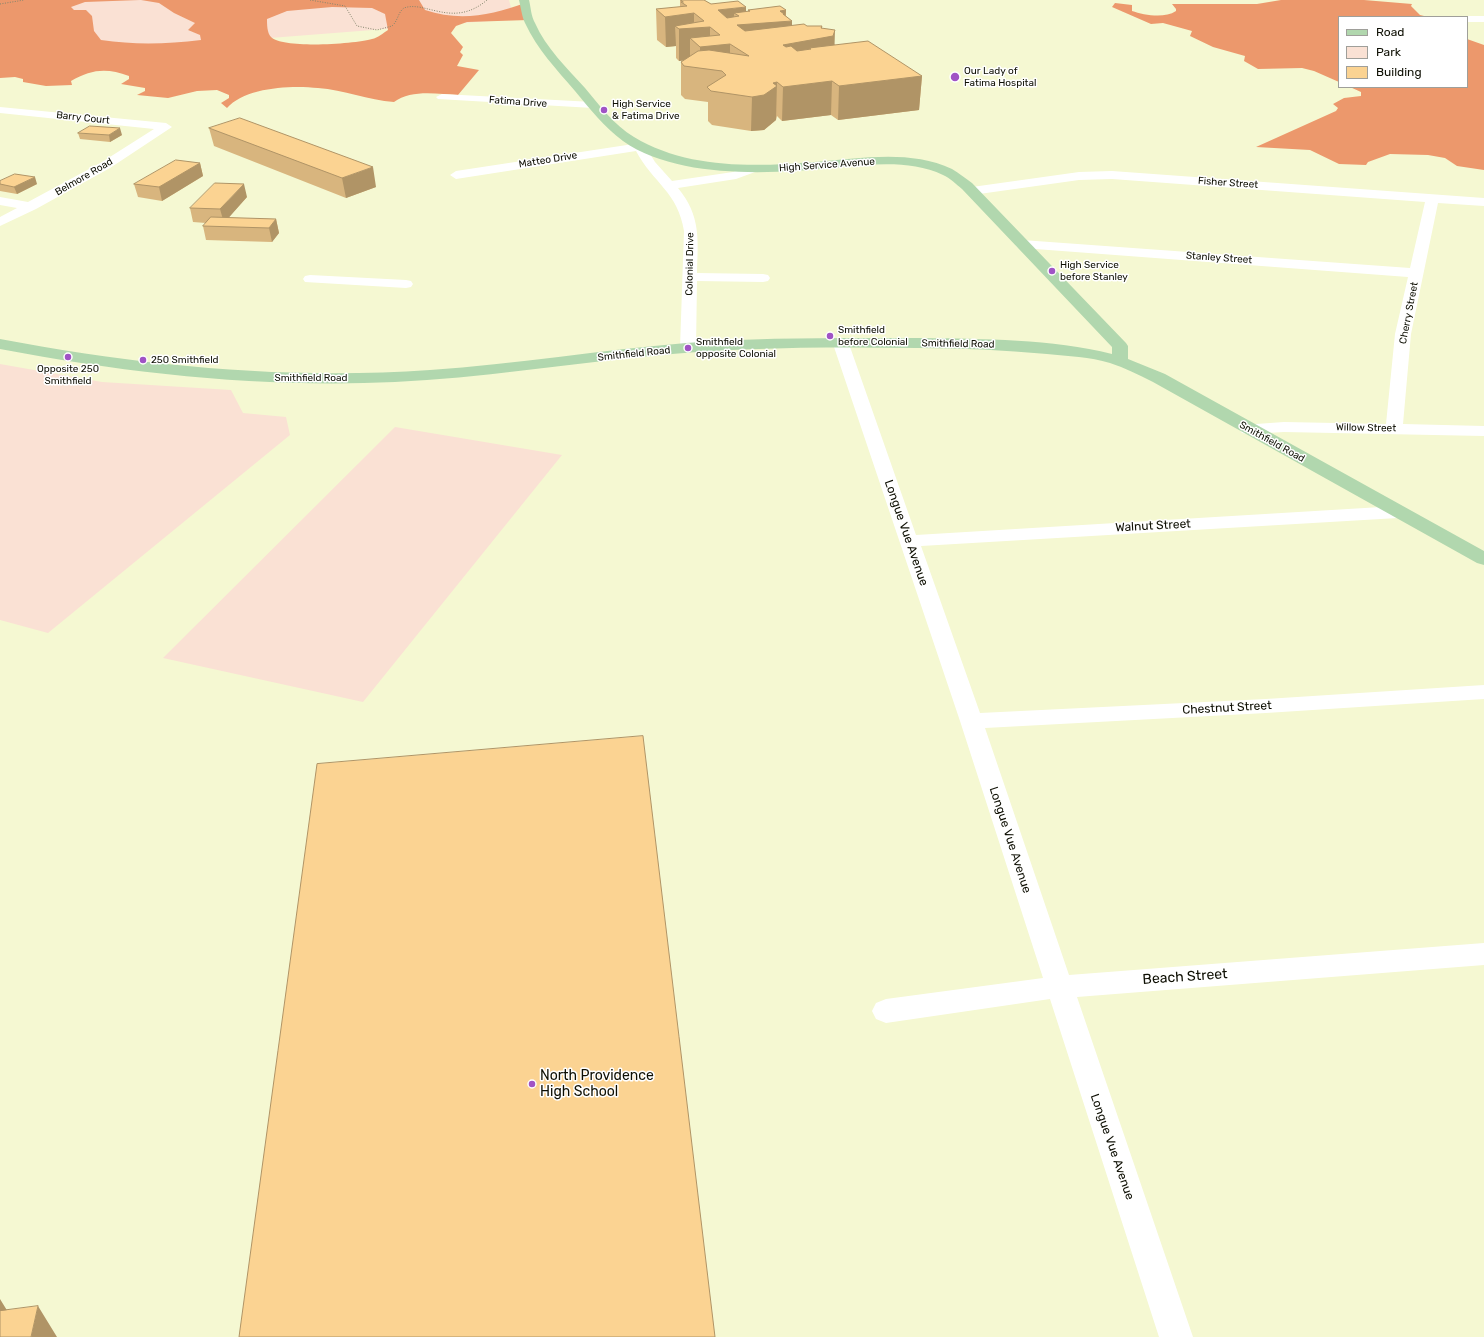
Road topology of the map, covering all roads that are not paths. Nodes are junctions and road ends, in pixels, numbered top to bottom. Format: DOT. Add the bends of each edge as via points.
graph roads {
  1 [pos="524,0"];
  2 [pos="1468,19"];
  3 [pos="1484,19"];
  4 [pos="442,97"];
  5 [pos="593,105"];
  6 [pos="0,110"];
  7 [pos="166,127"];
  8 [pos="640,147"];
  9 [pos="752,169"];
  10 [pos="456,175"];
  11 [pos="669,185"];
  12 [pos="972,191"];
  13 [pos="1432,198"];
  14 [pos="0,201"];
  15 [pos="1484,202"];
  16 [pos="31,206"];
  17 [pos="0,222"];
  18 [pos="1022,244"];
  19 [pos="1416,273"];
  20 [pos="691,277"];
  21 [pos="310,278"];
  22 [pos="763,278"];
  23 [pos="406,284"];
  24 [pos="0,344"];
  25 [pos="841,344"];
  26 [pos="688,348"];
  27 [pos="1120,361"];
  28 [pos="1248,428"];
  29 [pos="1394,428"];
  30 [pos="1484,431"];
  31 [pos="1398,512"];
  32 [pos="908,541"];
  33 [pos="1484,559"];
  34 [pos="1484,692"];
  35 [pos="971,721"];
  36 [pos="1484,954"];
  37 [pos="1058,987"];
  38 [pos="886,1010"];
  39 [pos="1176,1337"];
  1 -- 5 [label="main road, High Service Avenue" via="529,22 536,36"];
  2 -- 3 [label="street"];
  4 -- 5 [label="street, Fatima Drive"];
  5 -- 8 [label="main road, High Service Avenue" via="617,132"];
  6 -- 7 [label="street, Barry Court"];
  7 -- 16 [label="street, Belmore Road" via="106,165"];
  8 -- 9 [label="main road, High Service Avenue" via="701,164"];
  8 -- 10 [label="street, Matteo Drive"];
  8 -- 11 [label="street, Colonial Drive" via="645,158"];
  9 -- 11 [label="street" via="736,175"];
  9 -- 12 [label="main road, High Service Avenue" via="877,161 914,163 944,171"];
  11 -- 20 [label="street, Colonial Drive" via="687,212 691,231"];
  12 -- 13 [label="street, Fisher Street" via="1079,176 1112,175"];
  12 -- 18 [label="main road, High Service Avenue"];
  13 -- 15 [label="street, Fisher Street"];
  13 -- 19 [label="street, Cherry Street"];
  14 -- 16 [label="street"];
  16 -- 17 [label="street, Belmore Road"];
  18 -- 19 [label="street, Stanley Street"];
  18 -- 27 [label="main road, High Service Avenue" via="1120,346"];
  19 -- 29 [label="street, Cherry Street" via="1403,334"];
  20 -- 22 [label="street"];
  20 -- 26 [label="street, Colonial Drive"];
  21 -- 23 [label="street"];
  24 -- 26 [label="main road, Smithfield Road" via="94,362 177,373 318,380 468,372"];
  25 -- 26 [label="main road, Smithfield Road"];
  25 -- 27 [label="main road, Smithfield Road" via="994,345 1077,352"];
  25 -- 32 [label="street, Longue Vue Avenue"];
  27 -- 28 [label="main road, Smithfield Road" via="1159,378"];
  28 -- 29 [label="street, Willow Street"];
  28 -- 31 [label="main road, Smithfield Road"];
  29 -- 30 [label="street, Willow Street"];
  31 -- 32 [label="street, Walnut Street"];
  31 -- 33 [label="main road, Smithfield Road"];
  32 -- 35 [label="street, Longue Vue Avenue"];
  34 -- 35 [label="street, Chestnut Street"];
  35 -- 37 [label="street, Longue Vue Avenue"];
  36 -- 37 [label="street, Beach Street"];
  37 -- 38 [label="street, Beach Street"];
  37 -- 39 [label="street, Longue Vue Avenue"];
}
